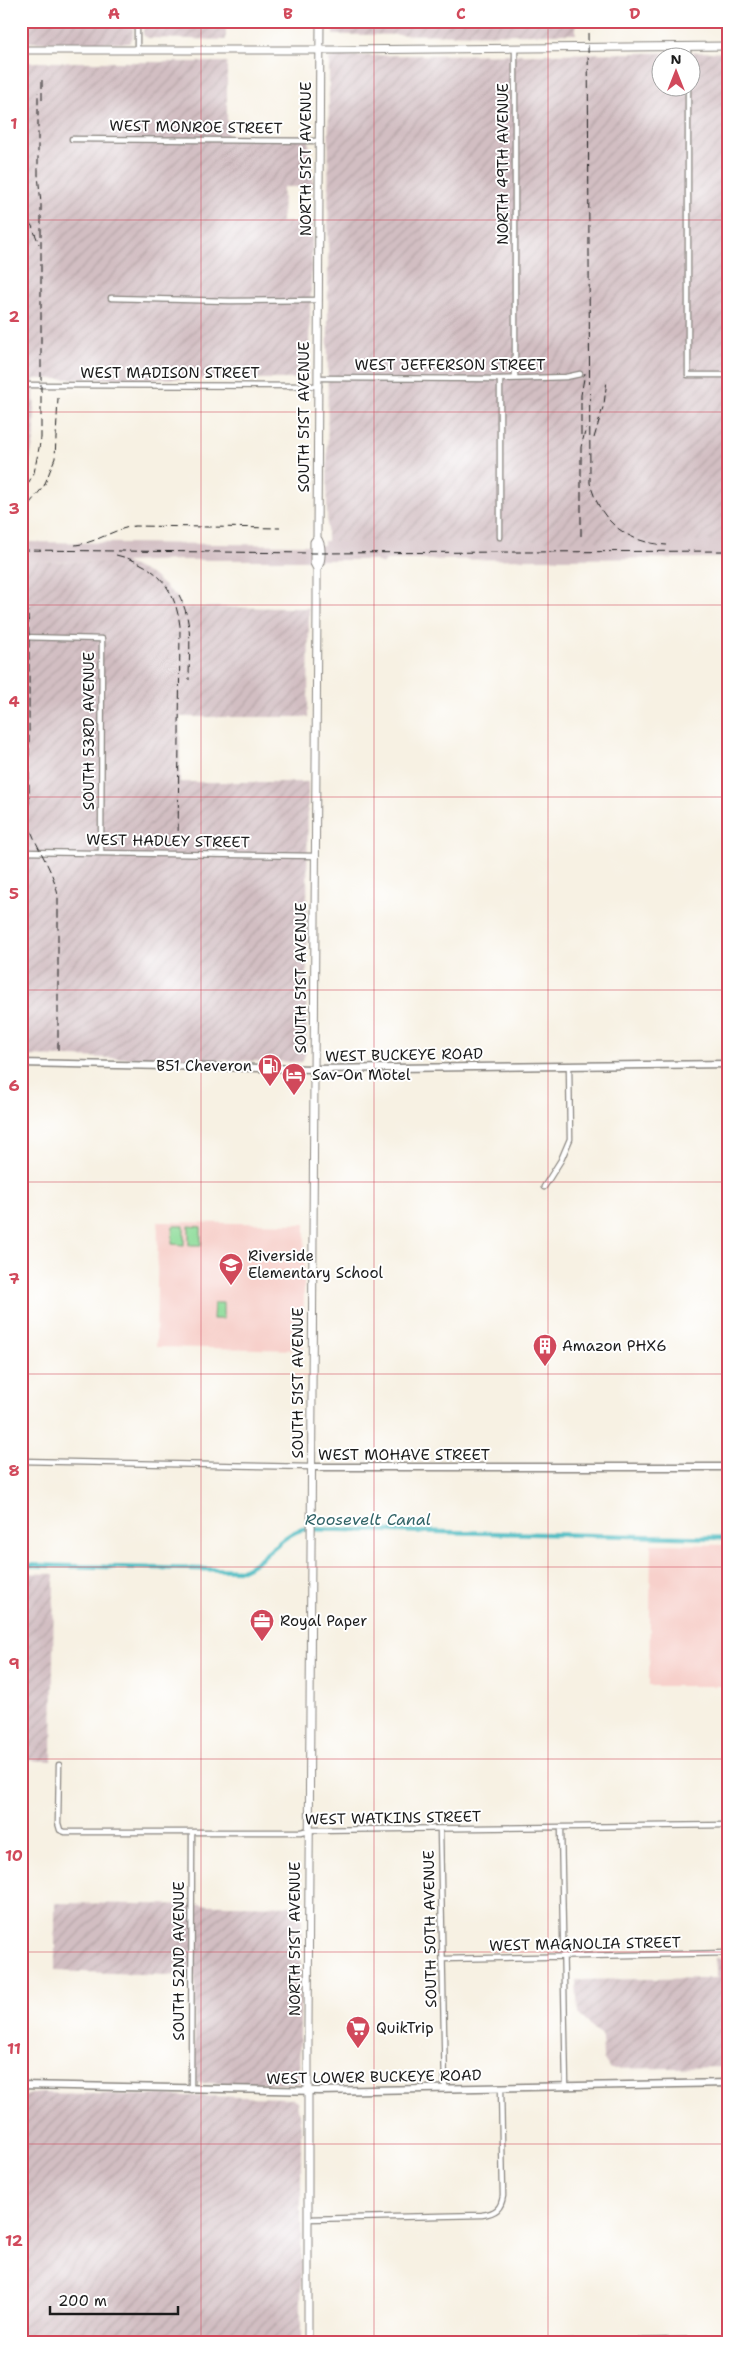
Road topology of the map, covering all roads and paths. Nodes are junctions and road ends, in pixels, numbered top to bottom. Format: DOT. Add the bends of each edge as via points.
graph roads {
  1 [pos="138,21"];
  2 [pos="320,21"];
  3 [pos="688,46"];
  4 [pos="728,46"];
  5 [pos="515,48"];
  6 [pos="21,50"];
  7 [pos="137,50"];
  8 [pos="320,50"];
  9 [pos="688,98"];
  10 [pos="72,139"];
  11 [pos="320,141"];
  12 [pos="111,298"];
  13 [pos="319,298"];
  14 [pos="580,374"];
  15 [pos="728,375"];
  16 [pos="516,377"];
  17 [pos="500,379"];
  18 [pos="319,382"];
  19 [pos="21,385"];
  20 [pos="500,537"];
  21 [pos="21,637"];
  22 [pos="21,852"];
  23 [pos="101,853"];
  24 [pos="315,856"];
  25 [pos="21,1064"];
  26 [pos="728,1064"];
  27 [pos="569,1066"];
  28 [pos="314,1069"];
  29 [pos="544,1187"];
  30 [pos="21,1462"];
  31 [pos="311,1467"];
  32 [pos="728,1467"];
  33 [pos="311,1536"];
  34 [pos="59,1765"];
  35 [pos="728,1825"];
  36 [pos="562,1828"];
  37 [pos="440,1829"];
  38 [pos="309,1830"];
  39 [pos="192,1832"];
  40 [pos="728,1953"];
  41 [pos="563,1957"];
  42 [pos="443,1959"];
  43 [pos="728,2083"];
  44 [pos="21,2085"];
  45 [pos="566,2086"];
  46 [pos="501,2088"];
  47 [pos="445,2089"];
  48 [pos="191,2090"];
  49 [pos="308,2091"];
  50 [pos="308,2219"];
  51 [pos="728,2339"];
  52 [pos="308,2343"];
  53 [pos="538,2343"];
  1 -- 7 [label="street"];
  2 -- 8 [label="main road, NORTH 51ST AVENUE"];
  3 -- 4 [label="main road"];
  3 -- 5 [label="main road"];
  5 -- 8 [label="main road"];
  5 -- 16 [label="street, NORTH 49TH AVENUE"];
  6 -- 7 [label="main road"];
  7 -- 8 [label="main road"];
  8 -- 11 [label="main road, NORTH 51ST AVENUE"];
  9 -- 15 [label="street" via="688,375"];
  10 -- 11 [label="street, WEST MONROE STREET"];
  11 -- 13 [label="main road, NORTH 51ST AVENUE"];
  12 -- 13 [label="street" via="230,301"];
  13 -- 18 [label="main road, SOUTH 51ST AVENUE"];
  14 -- 16 [label="street, WEST JEFFERSON STREET"];
  16 -- 17 [label="street, WEST JEFFERSON STREET"];
  17 -- 18 [label="street, WEST JEFFERSON STREET"];
  17 -- 20 [label="street"];
  18 -- 19 [label="street, WEST MADISON STREET"];
  18 -- 24 [label="main road, SOUTH 51ST AVENUE" via="317,538 314,542 317,569"];
  21 -- 23 [label="street, SOUTH 53RD AVENUE" via="102,638"];
  22 -- 23 [label="street, WEST HADLEY STREET"];
  23 -- 24 [label="street, WEST HADLEY STREET"];
  24 -- 28 [label="main road, SOUTH 51ST AVENUE"];
  25 -- 28 [label="main road, WEST BUCKEYE ROAD"];
  26 -- 27 [label="main road, WEST BUCKEYE ROAD"];
  27 -- 28 [label="main road, WEST BUCKEYE ROAD"];
  27 -- 29 [label="street" via="570,1139"];
  28 -- 31 [label="main road, SOUTH 51ST AVENUE"];
  30 -- 31 [label="street, WEST MOHAVE STREET"];
  31 -- 32 [label="main road, WEST MOHAVE STREET"];
  31 -- 33 [label="main road, SOUTH 51ST AVENUE"];
  33 -- 38 [label="main road, NORTH 51ST AVENUE"];
  34 -- 39 [label="street, WEST WATKINS STREET" via="60,1830"];
  35 -- 36 [label="street, WEST WATKINS STREET"];
  36 -- 37 [label="street, WEST WATKINS STREET"];
  36 -- 41 [label="street"];
  37 -- 38 [label="street, WEST WATKINS STREET"];
  37 -- 42 [label="street, SOUTH 50TH AVENUE"];
  38 -- 39 [label="street, WEST WATKINS STREET"];
  38 -- 49 [label="main road, NORTH 51ST AVENUE"];
  39 -- 48 [label="street, SOUTH 52ND AVENUE"];
  40 -- 41 [label="street, WEST MAGNOLIA STREET"];
  41 -- 42 [label="street, WEST MAGNOLIA STREET"];
  41 -- 45 [label="street"];
  42 -- 47 [label="street, SOUTH 50TH AVENUE"];
  43 -- 45 [label="main road, WEST LOWER BUCKEYE ROAD"];
  44 -- 48 [label="main road, WEST LOWER BUCKEYE ROAD"];
  45 -- 46 [label="main road, WEST LOWER BUCKEYE ROAD"];
  46 -- 47 [label="main road, WEST LOWER BUCKEYE ROAD"];
  46 -- 50 [label="street" via="503,2196 499,2209 492,2214"];
  47 -- 49 [label="main road, WEST LOWER BUCKEYE ROAD"];
  48 -- 49 [label="main road, WEST LOWER BUCKEYE ROAD"];
  49 -- 50 [label="main road, NORTH 51ST AVENUE"];
  50 -- 52 [label="main road, NORTH 51ST AVENUE"];
  51 -- 53 [label="street"];
}
